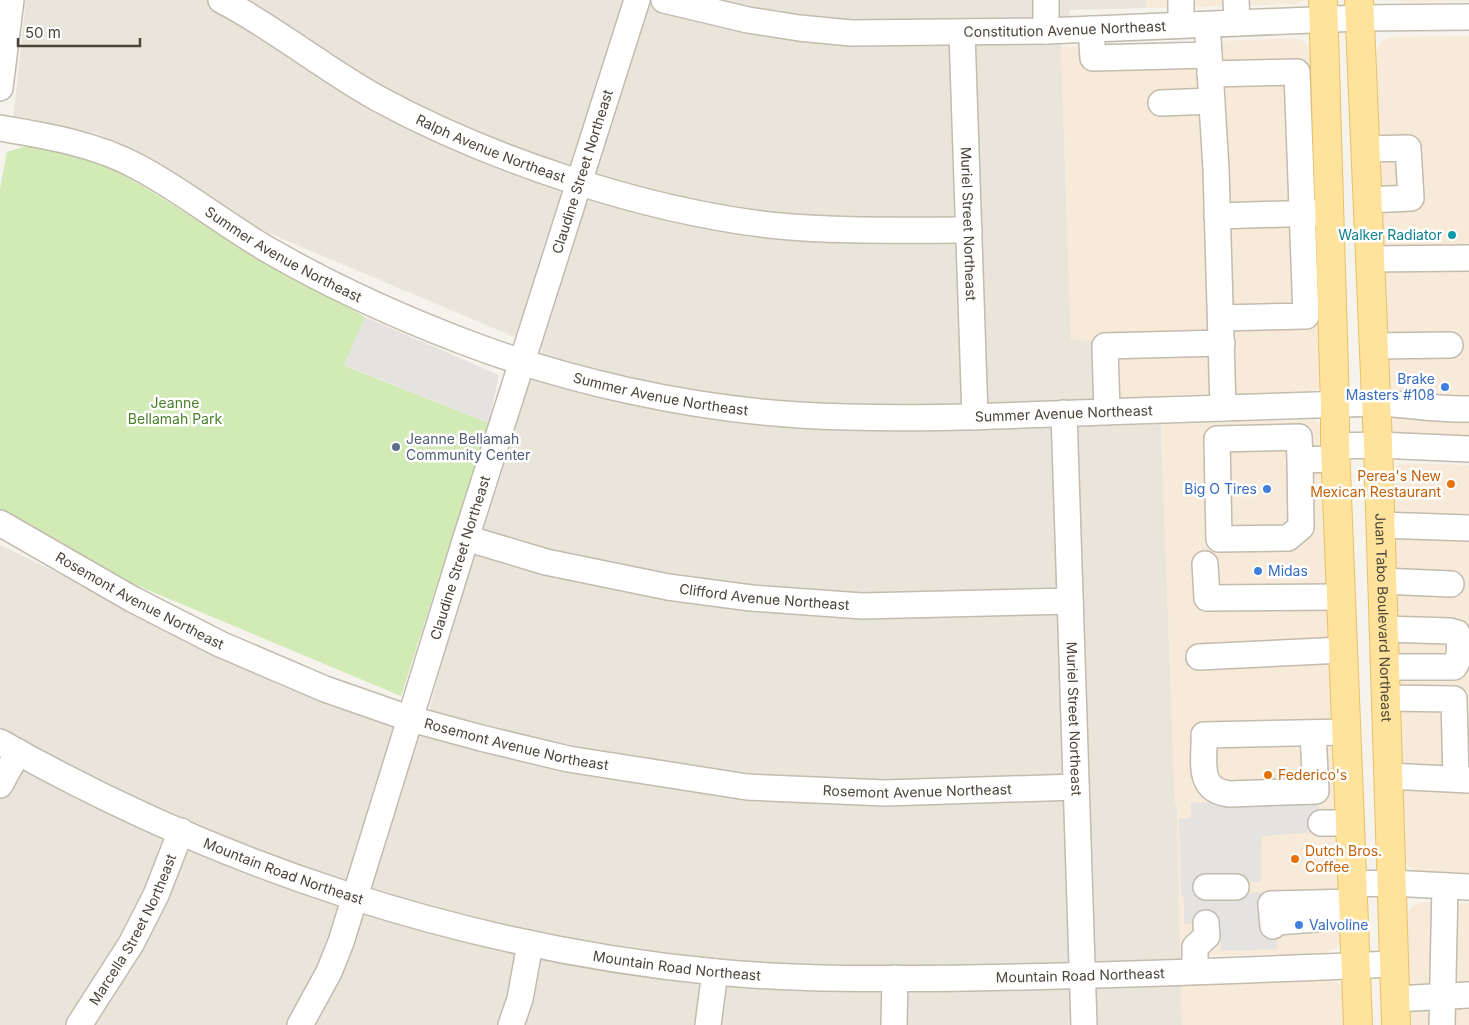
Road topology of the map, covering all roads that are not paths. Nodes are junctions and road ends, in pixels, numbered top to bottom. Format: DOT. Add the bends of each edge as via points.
graph roads {
  1 [pos="11,0"];
  2 [pos="221,0"];
  3 [pos="637,0"];
  4 [pos="664,0"];
  5 [pos="1046,0"];
  6 [pos="1180,0"];
  7 [pos="1356,6"];
  8 [pos="1435,9"];
  9 [pos="1323,10"];
  10 [pos="1236,11"];
  11 [pos="1469,17"];
  12 [pos="1207,24"];
  13 [pos="1181,25"];
  14 [pos="1091,29"];
  15 [pos="1046,31"];
  16 [pos="962,32"];
  17 [pos="1210,65"];
  18 [pos="0,88"];
  19 [pos="1212,101"];
  20 [pos="1161,102"];
  21 [pos="0,128"];
  22 [pos="1365,149"];
  23 [pos="581,182"];
  24 [pos="1367,200"];
  25 [pos="1330,212"];
  26 [pos="1302,213"];
  27 [pos="1217,216"];
  28 [pos="969,230"];
  29 [pos="1469,258"];
  30 [pos="1370,259"];
  31 [pos="1221,318"];
  32 [pos="1222,343"];
  33 [pos="1450,345"];
  34 [pos="1374,346"];
  35 [pos="524,362"];
  36 [pos="1376,403"];
  37 [pos="1335,405"];
  38 [pos="1223,408"];
  39 [pos="1469,408"];
  40 [pos="1107,412"];
  41 [pos="1064,413"];
  42 [pos="975,417"];
  43 [pos="1378,445"];
  44 [pos="1469,449"];
  45 [pos="1335,453"];
  46 [pos="1300,460"];
  47 [pos="0,523"];
  48 [pos="1380,525"];
  49 [pos="1469,528"];
  50 [pos="466,538"];
  51 [pos="1205,564"];
  52 [pos="1382,581"];
  53 [pos="1451,584"];
  54 [pos="1341,597"];
  55 [pos="1070,601"];
  56 [pos="1383,629"];
  57 [pos="1343,650"];
  58 [pos="1199,657"];
  59 [pos="1384,667"];
  60 [pos="1386,698"];
  61 [pos="411,718"];
  62 [pos="1347,732"];
  63 [pos="1313,733"];
  64 [pos="9,747"];
  65 [pos="1315,764"];
  66 [pos="1348,764"];
  67 [pos="1388,776"];
  68 [pos="1462,780"];
  69 [pos="0,785"];
  70 [pos="1076,787"];
  71 [pos="1321,823"];
  72 [pos="1351,823"];
  73 [pos="181,831"];
  74 [pos="1391,883"];
  75 [pos="1457,886"];
  76 [pos="1206,887"];
  77 [pos="1236,887"];
  78 [pos="354,897"];
  79 [pos="1354,901"];
  80 [pos="1211,926"];
  81 [pos="530,944"];
  82 [pos="1394,964"];
  83 [pos="1355,965"];
  84 [pos="1195,971"];
  85 [pos="716,972"];
  86 [pos="1083,976"];
  87 [pos="895,978"];
  88 [pos="1469,995"];
  89 [pos="1442,997"];
  90 [pos="1396,1012"];
  91 [pos="79,1025"];
  92 [pos="300,1025"];
  93 [pos="511,1025"];
  94 [pos="708,1025"];
  95 [pos="894,1025"];
  96 [pos="1084,1025"];
  97 [pos="1358,1025"];
  98 [pos="1442,1025"];
  1 -- 18 [label="street"];
  2 -- 23 [label="street, Ralph Avenue Northeast" via="377,98 460,138"];
  3 -- 23 [label="street, Claudine Street Northeast"];
  4 -- 16 [label="street, Constitution Avenue Northeast" via="748,20 799,28 851,32"];
  5 -- 15 [label="street"];
  6 -- 13 [label="street"];
  7 -- 8 [label="street, Constitution Avenue Northeast"];
  7 -- 9 [label="street, Constitution Avenue Northeast"];
  7 -- 22 [label="main road, Juan Tabo Boulevard Northeast"];
  8 -- 11 [label="street, Constitution Avenue Northeast"];
  9 -- 10 [label="street, Constitution Avenue Northeast"];
  9 -- 25 [label="main road"];
  10 -- 12 [label="street, Constitution Avenue Northeast"];
  12 -- 13 [label="street, Constitution Avenue Northeast"];
  12 -- 17 [label="street"];
  13 -- 14 [label="street, Constitution Avenue Northeast"];
  14 -- 15 [label="street, Constitution Avenue Northeast"];
  14 -- 17 [label="street" via="1093,58"];
  15 -- 16 [label="street, Constitution Avenue Northeast"];
  16 -- 28 [label="street, Muriel Street Northeast"];
  17 -- 19 [label="street"];
  17 -- 26 [label="street" via="1296,72"];
  19 -- 20 [label="street"];
  19 -- 27 [label="street"];
  21 -- 35 [label="street, Summer Avenue Northeast" via="91,148 138,166 272,252 380,308 463,342"];
  22 -- 24 [label="main road, Juan Tabo Boulevard Northeast"];
  22 -- 24 [label="street" via="1408,148 1411,198"];
  23 -- 28 [label="street, Ralph Avenue Northeast" via="665,206 768,225 839,231"];
  23 -- 35 [label="street, Claudine Street Northeast"];
  24 -- 30 [label="main road, Juan Tabo Boulevard Northeast"];
  25 -- 26 [label="street"];
  25 -- 37 [label="main road"];
  26 -- 27 [label="street"];
  26 -- 31 [label="street" via="1306,316"];
  27 -- 31 [label="street"];
  28 -- 42 [label="street, Muriel Street Northeast"];
  29 -- 30 [label="street"];
  30 -- 34 [label="main road, Juan Tabo Boulevard Northeast"];
  31 -- 32 [label="street"];
  32 -- 38 [label="street"];
  32 -- 40 [label="street" via="1105,346"];
  33 -- 34 [label="street"];
  34 -- 36 [label="main road, Juan Tabo Boulevard Northeast"];
  35 -- 42 [label="street, Summer Avenue Northeast" via="626,389 740,409 849,417"];
  35 -- 50 [label="street, Claudine Street Northeast"];
  36 -- 37 [label="street, Summer Avenue Northeast"];
  36 -- 39 [label="street, Summer Avenue Northeast" via="1440,410"];
  36 -- 43 [label="main road, Juan Tabo Boulevard Northeast"];
  37 -- 38 [label="street, Summer Avenue Northeast"];
  37 -- 45 [label="main road"];
  38 -- 40 [label="street, Summer Avenue Northeast"];
  40 -- 41 [label="street, Summer Avenue Northeast"];
  41 -- 42 [label="street, Summer Avenue Northeast"];
  41 -- 55 [label="street, Muriel Street Northeast"];
  43 -- 44 [label="street"];
  43 -- 45 [label="street"];
  43 -- 48 [label="main road, Juan Tabo Boulevard Northeast"];
  45 -- 46 [label="street"];
  45 -- 54 [label="main road"];
  46 -- 46 [label="street" via="1299,437 1217,439 1219,539 1288,538 1301,527"];
  47 -- 61 [label="street, Rosemont Avenue Northeast" via="132,599 220,644 325,689"];
  48 -- 49 [label="street"];
  48 -- 52 [label="main road, Juan Tabo Boulevard Northeast"];
  50 -- 55 [label="street, Clifford Avenue Northeast" via="546,562 668,587 751,598 862,606"];
  50 -- 61 [label="street, Claudine Street Northeast"];
  51 -- 54 [label="street" via="1206,598"];
  52 -- 53 [label="street"];
  52 -- 56 [label="main road, Juan Tabo Boulevard Northeast"];
  54 -- 57 [label="main road"];
  55 -- 70 [label="street, Muriel Street Northeast"];
  56 -- 59 [label="main road, Juan Tabo Boulevard Northeast"];
  56 -- 59 [label="street" via="1450,631 1457,633 1459,638 1454,667"];
  57 -- 58 [label="street"];
  57 -- 62 [label="main road"];
  59 -- 60 [label="main road, Juan Tabo Boulevard Northeast"];
  60 -- 67 [label="main road, Juan Tabo Boulevard Northeast"];
  60 -- 68 [label="street" via="1454,700"];
  61 -- 70 [label="street, Rosemont Avenue Northeast" via="568,759 747,787 884,793"];
  61 -- 78 [label="street, Claudine Street Northeast"];
  62 -- 63 [label="street"];
  62 -- 66 [label="main road"];
  63 -- 65 [label="street"];
  63 -- 65 [label="street" via="1204,735 1205,774 1208,786 1216,792 1229,794 1316,791"];
  64 -- 69 [label="street"];
  64 -- 73 [label="street, Mountain Road Northeast"];
  65 -- 66 [label="street"];
  66 -- 72 [label="main road"];
  67 -- 68 [label="street"];
  67 -- 74 [label="main road, Juan Tabo Boulevard Northeast"];
  70 -- 86 [label="street, Muriel Street Northeast"];
  71 -- 72 [label="street"];
  72 -- 79 [label="main road"];
  73 -- 78 [label="street, Mountain Road Northeast"];
  73 -- 91 [label="street, Marcella Street Northeast" via="156,895 131,944"];
  74 -- 75 [label="street"];
  74 -- 79 [label="street"];
  74 -- 82 [label="main road, Juan Tabo Boulevard Northeast"];
  75 -- 89 [label="street"];
  76 -- 77 [label="street"];
  78 -- 81 [label="street, Mountain Road Northeast"];
  78 -- 92 [label="street, Claudine Street Northeast" via="329,972"];
  79 -- 79 [label="street" via="1272,904 1273,926 1278,922 1323,919"];
  79 -- 83 [label="main road"];
  80 -- 84 [label="street" via="1195,947"];
  81 -- 85 [label="street, Mountain Road Northeast"];
  81 -- 93 [label="street" via="520,999"];
  82 -- 83 [label="street, Mountain Road Northeast"];
  82 -- 90 [label="main road, Juan Tabo Boulevard Northeast"];
  83 -- 84 [label="street, Mountain Road Northeast"];
  83 -- 97 [label="main road"];
  84 -- 86 [label="street, Mountain Road Northeast"];
  85 -- 87 [label="street, Mountain Road Northeast"];
  85 -- 94 [label="street"];
  86 -- 87 [label="street, Mountain Road Northeast"];
  86 -- 96 [label="street, Muriel Street Northeast"];
  87 -- 95 [label="street"];
  88 -- 89 [label="street"];
  89 -- 90 [label="street"];
  89 -- 98 [label="street"];
}
